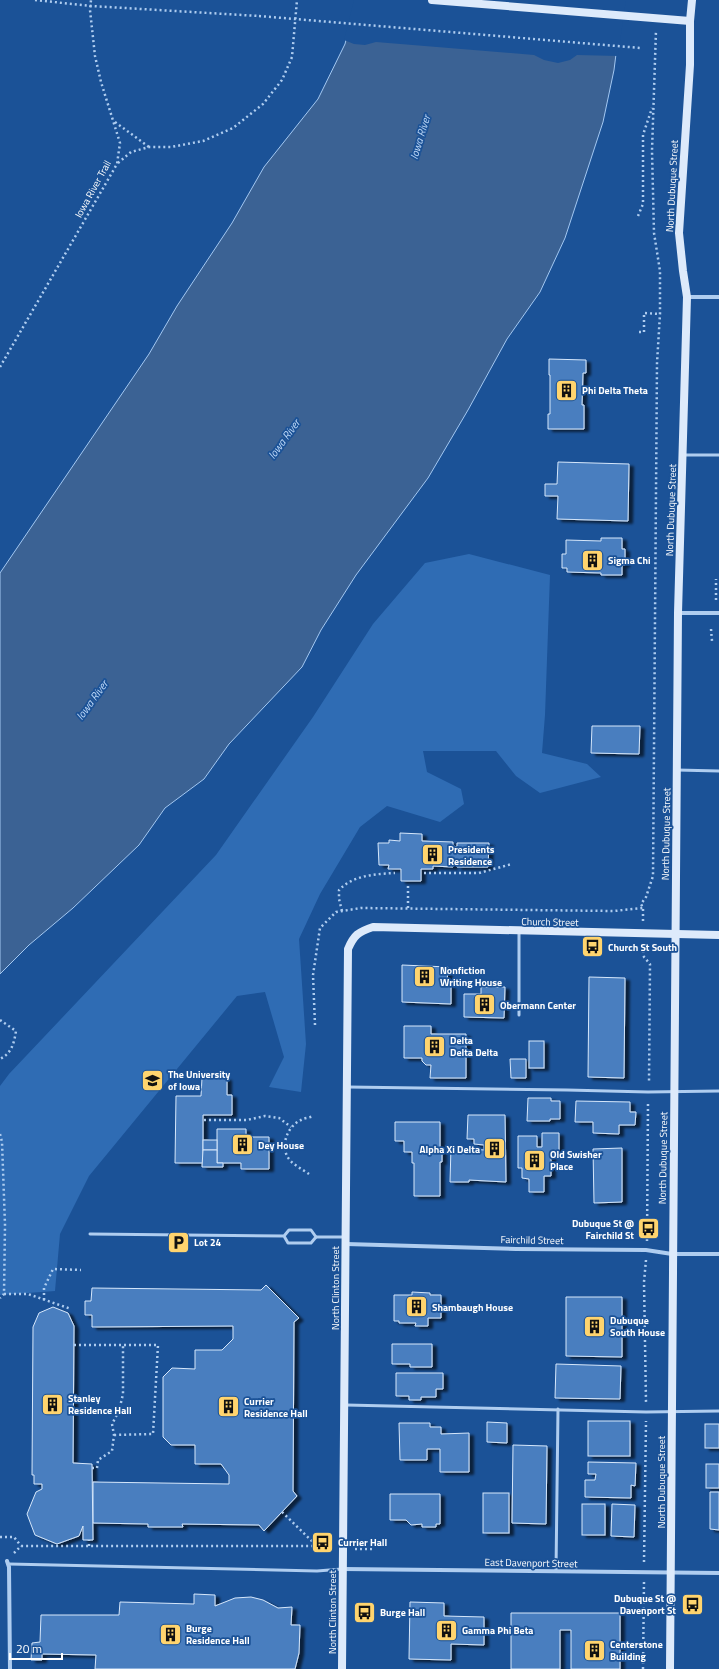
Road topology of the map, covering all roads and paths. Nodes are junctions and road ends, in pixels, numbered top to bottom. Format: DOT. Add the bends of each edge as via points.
graph roads {
  1 [pos="35,0"];
  2 [pos="91,0"];
  3 [pos="297,0"];
  4 [pos="432,0"];
  5 [pos="692,0"];
  6 [pos="91,6"];
  7 [pos="690,21"];
  8 [pos="641,48"];
  9 [pos="656,54"];
  10 [pos="653,105"];
  11 [pos="114,122"];
  12 [pos="149,147"];
  13 [pos="117,164"];
  14 [pos="638,216"];
  15 [pos="687,297"];
  16 [pos="719,297"];
  17 [pos="660,314"];
  18 [pos="639,332"];
  19 [pos="0,368"];
  20 [pos="683,455"];
  21 [pos="719,455"];
  22 [pos="716,579"];
  23 [pos="716,600"];
  24 [pos="678,613"];
  25 [pos="719,613"];
  26 [pos="712,629"];
  27 [pos="712,641"];
  28 [pos="677,770"];
  29 [pos="719,771"];
  30 [pos="512,864"];
  31 [pos="395,873"];
  32 [pos="424,873"];
  33 [pos="408,883"];
  34 [pos="408,908"];
  35 [pos="643,908"];
  36 [pos="342,911"];
  37 [pos="380,928"];
  38 [pos="519,931"];
  39 [pos="642,933"];
  40 [pos="675,934"];
  41 [pos="719,934"];
  42 [pos="520,1015"];
  43 [pos="0,1020"];
  44 [pos="0,1060"];
  45 [pos="347,1087"];
  46 [pos="674,1091"];
  47 [pos="719,1091"];
  48 [pos="648,1092"];
  49 [pos="313,1116"];
  50 [pos="204,1120"];
  51 [pos="291,1128"];
  52 [pos="0,1134"];
  53 [pos="309,1174"];
  54 [pos="90,1234"];
  55 [pos="284,1236"];
  56 [pos="316,1237"];
  57 [pos="345,1241"];
  58 [pos="646,1250"];
  59 [pos="672,1254"];
  60 [pos="719,1254"];
  61 [pos="81,1270"];
  62 [pos="4,1294"];
  63 [pos="0,1298"];
  64 [pos="44,1300"];
  65 [pos="71,1309"];
  66 [pos="74,1345"];
  67 [pos="123,1345"];
  68 [pos="344,1405"];
  69 [pos="558,1409"];
  70 [pos="671,1410"];
  71 [pos="719,1411"];
  72 [pos="646,1412"];
  73 [pos="114,1435"];
  74 [pos="92,1468"];
  75 [pos="282,1512"];
  76 [pos="0,1537"];
  77 [pos="89,1540"];
  78 [pos="21,1546"];
  79 [pos="89,1546"];
  80 [pos="317,1546"];
  81 [pos="343,1549"];
  82 [pos="375,1549"];
  83 [pos="8,1563"];
  84 [pos="342,1569"];
  85 [pos="556,1571"];
  86 [pos="644,1572"];
  87 [pos="670,1573"];
  88 [pos="719,1573"];
  89 [pos="10,1669"];
  90 [pos="342,1669"];
  91 [pos="643,1669"];
  92 [pos="670,1669"];
  1 -- 6 [label="path"];
  2 -- 6 [label="path, Iowa River Trail"];
  3 -- 12 [label="path" via="292,57 282,80 263,104 233,128 203,141 171,147"];
  4 -- 7 [label="main road"];
  5 -- 7 [label="main road, North Dubuque Street"];
  6 -- 8 [label="path, bridge" via="259,16"];
  6 -- 11 [label="path, Iowa River Trail" via="95,56"];
  7 -- 15 [label="main road, North Dubuque Street" via="690,65 679,233"];
  9 -- 10 [label="path"];
  10 -- 14 [label="path" via="643,134 643,204"];
  10 -- 17 [label="path" via="654,233 660,271"];
  11 -- 12 [label="path"];
  11 -- 13 [label="path, Iowa River Trail" via="120,143"];
  12 -- 13 [label="path" via="131,152"];
  13 -- 19 [label="path, Iowa River Trail"];
  15 -- 16 [label="street"];
  15 -- 20 [label="main road, North Dubuque Street"];
  17 -- 18 [label="path" via="644,313 644,332"];
  17 -- 35 [label="path" via="657,363 652,876 646,898 641,904"];
  20 -- 21 [label="lane"];
  20 -- 24 [label="main road, North Dubuque Street"];
  22 -- 23 [label="path"];
  24 -- 25 [label="street"];
  24 -- 28 [label="main road, North Dubuque Street"];
  26 -- 27 [label="path"];
  28 -- 29 [label="lane"];
  28 -- 40 [label="main road, North Dubuque Street"];
  30 -- 32 [label="path" via="479,873"];
  31 -- 36 [label="path" via="377,874 345,884 339,890 338,899"];
  33 -- 34 [label="path"];
  37 -- 38 [label="main road, Church Street"];
  37 -- 45 [label="main road, North Clinton Street" via="373,927 360,931 348,949"];
  38 -- 39 [label="main road, Church Street"];
  38 -- 42 [label="lane"];
  39 -- 40 [label="main road, Church Street"];
  39 -- 48 [label="path" via="644,957 650,964"];
  40 -- 41 [label="main road, Church Street"];
  40 -- 46 [label="main road, North Dubuque Street"];
  43 -- 44 [label="path" via="16,1031 14,1045"];
  45 -- 48 [label="lane"];
  45 -- 57 [label="main road, North Clinton Street"];
  46 -- 47 [label="lane"];
  46 -- 48 [label="lane"];
  46 -- 59 [label="main road, North Dubuque Street"];
  48 -- 58 [label="path"];
  49 -- 51 [label="path" via="300,1120"];
  50 -- 51 [label="path" via="247,1120 265,1116 278,1118"];
  51 -- 53 [label="path" via="286,1137 287,1156"];
  52 -- 62 [label="path" via="5,1226"];
  54 -- 55 [label="lane"];
  55 -- 56 [label="lane" via="289,1230 311,1230"];
  55 -- 56 [label="lane" via="288,1243 311,1243"];
  56 -- 57 [label="lane"];
  57 -- 58 [label="street, Fairchild Street" via="516,1249"];
  57 -- 68 [label="main road, North Clinton Street"];
  58 -- 59 [label="street, Fairchild Street"];
  58 -- 72 [label="path"];
  59 -- 60 [label="street, Fairchild Street"];
  59 -- 70 [label="main road, North Dubuque Street"];
  61 -- 64 [label="path" via="53,1269 44,1288"];
  62 -- 63 [label="path"];
  62 -- 64 [label="path" via="28,1294"];
  64 -- 65 [label="path"];
  66 -- 67 [label="path"];
  67 -- 73 [label="path" via="123,1394 119,1411 112,1424"];
  67 -- 73 [label="path" via="158,1345 154,1434"];
  68 -- 69 [label="lane"];
  68 -- 81 [label="main road, North Clinton Street"];
  69 -- 72 [label="lane"];
  69 -- 85 [label="lane"];
  70 -- 71 [label="lane"];
  70 -- 72 [label="lane"];
  70 -- 87 [label="main road, North Dubuque Street"];
  72 -- 86 [label="path"];
  73 -- 74 [label="path" via="112,1451 98,1460 97,1468"];
  75 -- 80 [label="path"];
  76 -- 78 [label="path" via="14,1537"];
  77 -- 79 [label="path"];
  78 -- 79 [label="path"];
  78 -- 83 [label="path"];
  79 -- 80 [label="path"];
  80 -- 81 [label="path"];
  81 -- 82 [label="path"];
  81 -- 84 [label="main road, North Clinton Street"];
  83 -- 84 [label="lane" via="317,1571"];
  83 -- 89 [label="street"];
  84 -- 85 [label="street, East Davenport Street"];
  84 -- 90 [label="main road, North Clinton Street"];
  85 -- 86 [label="street, East Davenport Street"];
  86 -- 87 [label="street, East Davenport Street"];
  86 -- 91 [label="path"];
  87 -- 88 [label="street, East Davenport Street"];
  87 -- 92 [label="main road, North Dubuque Street"];
}
